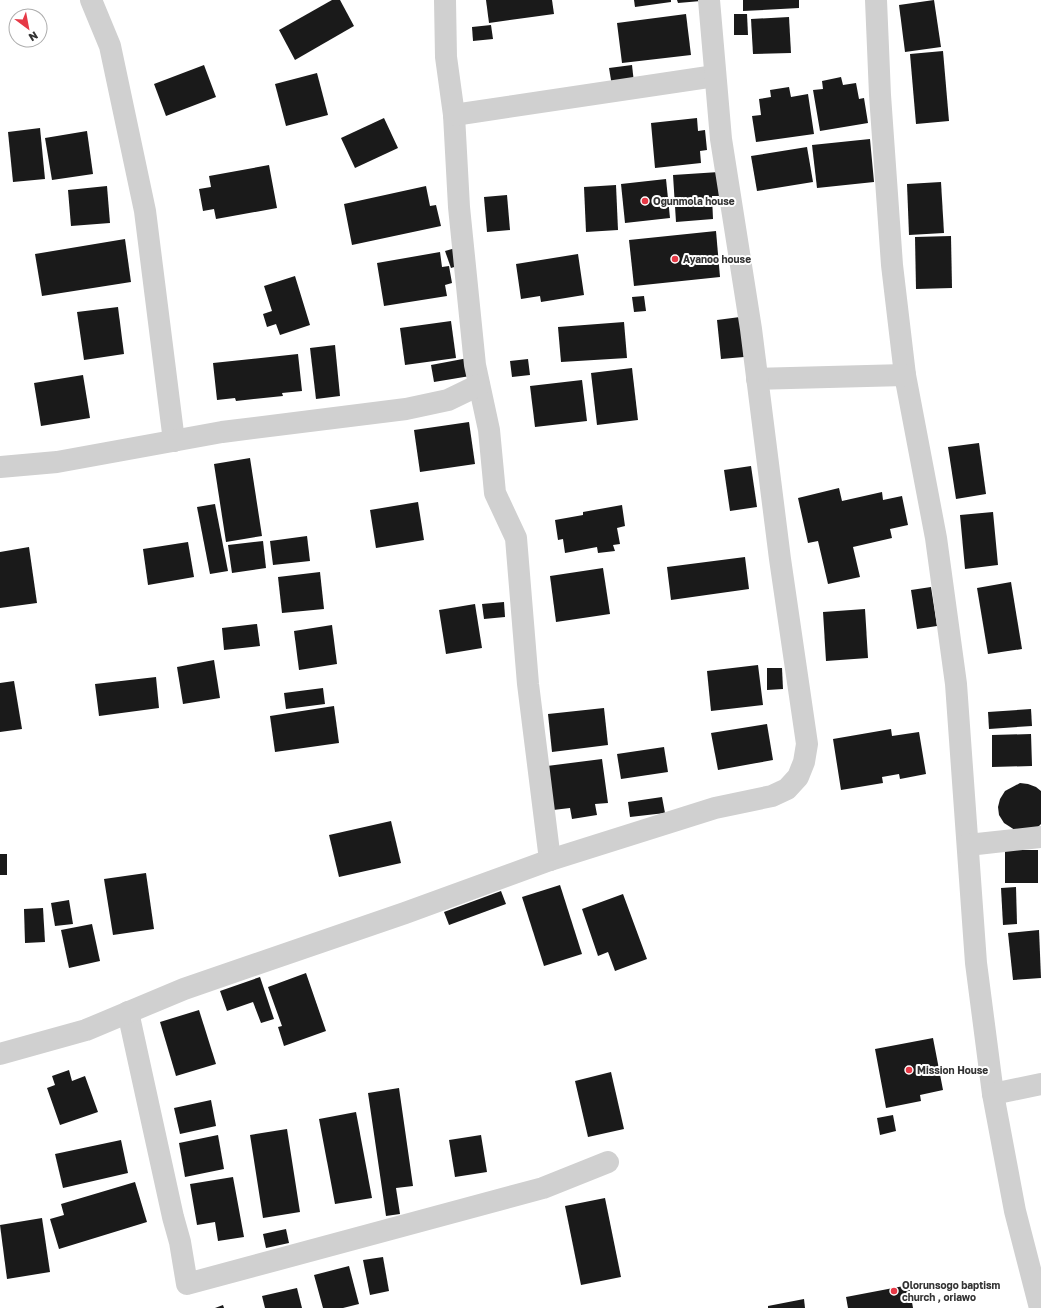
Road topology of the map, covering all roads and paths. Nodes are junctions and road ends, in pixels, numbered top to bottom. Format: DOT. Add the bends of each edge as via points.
graph roads {
  1 [pos="91,0"];
  2 [pos="445,0"];
  3 [pos="708,0"];
  4 [pos="876,0"];
  5 [pos="716,76"];
  6 [pos="454,115"];
  7 [pos="905,375"];
  8 [pos="757,379"];
  9 [pos="479,385"];
  10 [pos="174,442"];
  11 [pos="0,467"];
  12 [pos="1041,837"];
  13 [pos="968,845"];
  14 [pos="550,860"];
  15 [pos="128,1012"];
  16 [pos="0,1054"];
  17 [pos="1041,1084"];
  18 [pos="993,1094"];
  19 [pos="608,1162"];
  20 [pos="1040,1308"];
  1 -- 10 [label="street" via="110,46 145,212"];
  2 -- 6 [label="street" via="446,57"];
  3 -- 5 [label="street"];
  4 -- 7 [label="street" via="891,258"];
  5 -- 6 [label="street"];
  5 -- 8 [label="street" via="721,139"];
  6 -- 9 [label="street" via="459,207"];
  7 -- 8 [label="street"];
  7 -- 13 [label="street" via="936,538 951,645"];
  8 -- 14 [label="street" via="807,744 798,777 787,789 772,796 715,808"];
  9 -- 10 [label="street" via="448,400 406,409 222,432"];
  9 -- 14 [label="street" via="489,430 495,492 516,538 528,684"];
  10 -- 11 [label="street" via="57,462"];
  12 -- 13 [label="street"];
  13 -- 18 [label="street" via="976,963"];
  14 -- 15 [label="street" via="405,914 184,989"];
  15 -- 16 [label="street" via="86,1030"];
  15 -- 19 [label="street" via="180,1242 187,1284 543,1188"];
  17 -- 18 [label="street"];
  18 -- 20 [label="street" via="1015,1212"];
}
